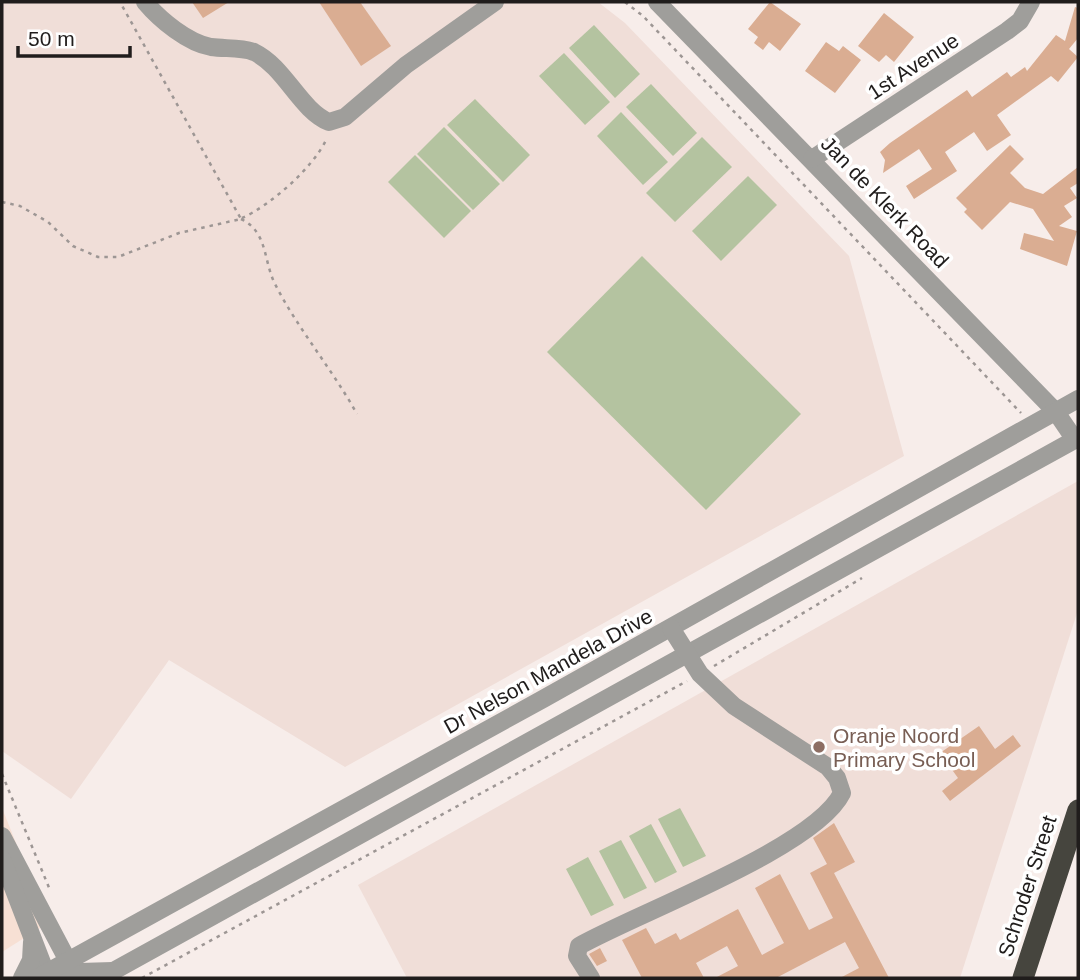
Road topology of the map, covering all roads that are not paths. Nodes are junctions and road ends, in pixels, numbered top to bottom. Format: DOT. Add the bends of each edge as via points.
graph roads {
  1 [pos="145,2"];
  2 [pos="495,2"];
  3 [pos="657,2"];
  4 [pos="1031,2"];
  5 [pos="812,159"];
  6 [pos="1078,399"];
  7 [pos="1056,412"];
  8 [pos="1077,439"];
  9 [pos="671,628"];
  10 [pos="688,655"];
  11 [pos="1078,810"];
  12 [pos="2,836"];
  13 [pos="2,859"];
  14 [pos="32,941"];
  15 [pos="54,973"];
  16 [pos="108,974"];
  17 [pos="22,978"];
  18 [pos="591,978"];
  19 [pos="1023,978"];
  1 -- 2 [label="street" via="208,47 254,52 285,77 316,114 334,122"];
  3 -- 5 [label="street, Jan de Klerk Road"];
  4 -- 5 [label="street, 1st Avenue" via="1020,21 1007,31"];
  5 -- 7 [label="street, Jan de Klerk Road"];
  6 -- 7 [label="street, Dr Nelson Mandela Drive"];
  7 -- 8 [label="street, Jan de Klerk Road"];
  7 -- 9 [label="street, Dr Nelson Mandela Drive"];
  8 -- 10 [label="street"];
  9 -- 10 [label="street"];
  9 -- 15 [label="street, Dr Nelson Mandela Drive"];
  10 -- 16 [label="street"];
  10 -- 18 [label="street" via="700,674 734,706 828,767 842,793 827,813 755,860 579,946 577,956"];
  11 -- 19 [label="highway, Schroder Street"];
  12 -- 15 [label="street"];
  13 -- 14 [label="street"];
  14 -- 15 [label="street"];
  14 -- 17 [label="street" via="31,960"];
  15 -- 16 [label="street"];
}
